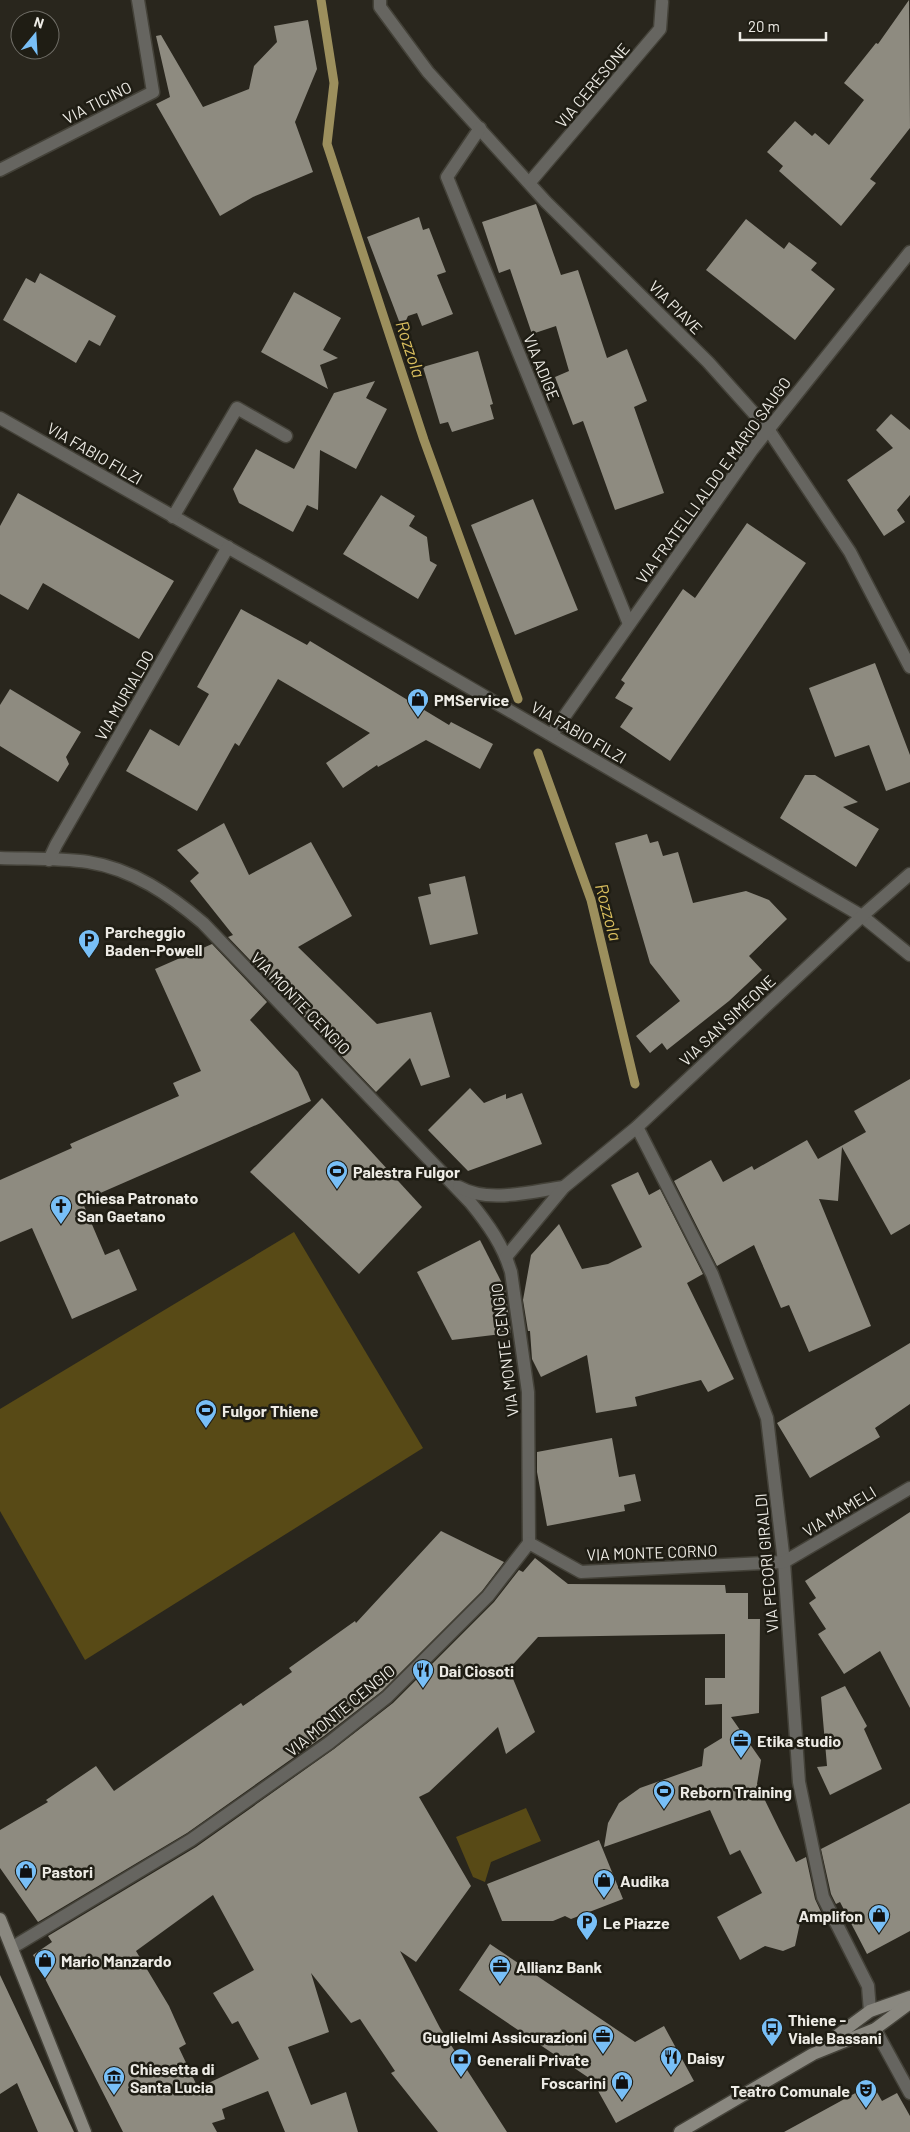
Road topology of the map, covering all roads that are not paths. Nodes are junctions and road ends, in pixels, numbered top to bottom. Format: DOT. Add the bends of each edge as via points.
graph roads {
  1 [pos="138,0"];
  2 [pos="380,0"];
  3 [pos="662,2"];
  4 [pos="480,128"];
  5 [pos="0,170"];
  6 [pos="530,182"];
  7 [pos="910,252"];
  8 [pos="0,418"];
  9 [pos="768,428"];
  10 [pos="286,436"];
  11 [pos="173,517"];
  12 [pos="228,547"];
  13 [pos="629,624"];
  14 [pos="910,667"];
  15 [pos="552,734"];
  16 [pos="0,858"];
  17 [pos="49,860"];
  18 [pos="910,874"];
  19 [pos="862,916"];
  20 [pos="910,955"];
  21 [pos="638,1127"];
  22 [pos="448,1182"];
  23 [pos="564,1187"];
  24 [pos="506,1257"];
  25 [pos="910,1488"];
  26 [pos="529,1543"];
  27 [pos="784,1562"];
  28 [pos="0,1919"];
  29 [pos="12,1946"];
  30 [pos="910,1998"];
  31 [pos="910,2003"];
  32 [pos="870,2011"];
  33 [pos="875,2029"];
  34 [pos="813,2054"];
  35 [pos="910,2093"];
  36 [pos="85,2132"];
  37 [pos="680,2132"];
  1 -- 5 [label="street, VIA TICINO" via="153,92"];
  2 -- 4 [label="street, VIA PIAVE" via="380,7 428,72"];
  3 -- 6 [label="street, VIA CERESONE" via="660,29"];
  4 -- 6 [label="street, VIA PIAVE"];
  4 -- 13 [label="street, VIA ADIGE" via="447,177"];
  6 -- 9 [label="street, VIA PIAVE" via="546,202 708,362"];
  7 -- 9 [label="street, VIA FRATELLI ALDO E MARIO SAUGO"];
  8 -- 11 [label="street, VIA FABIO FILZI"];
  9 -- 13 [label="street, VIA FRATELLI ALDO E MARIO SAUGO"];
  9 -- 14 [label="street, VIA PIAVE" via="850,552"];
  10 -- 11 [label="street" via="237,408"];
  11 -- 12 [label="street, VIA FABIO FILZI"];
  12 -- 15 [label="street, VIA FABIO FILZI"];
  12 -- 17 [label="street, VIA MURIALDO"];
  13 -- 15 [label="street, VIA FRATELLI ALDO E MARIO SAUGO"];
  15 -- 19 [label="street, VIA FABIO FILZI"];
  16 -- 17 [label="street, VIA MONTE CENGIO"];
  17 -- 22 [label="street, VIA MONTE CENGIO" via="89,862 121,871 144,880 183,906"];
  18 -- 19 [label="street, VIA SAN SIMEONE"];
  19 -- 20 [label="street, VIA FABIO FILZI"];
  19 -- 21 [label="street, VIA SAN SIMEONE"];
  21 -- 23 [label="street, VIA SAN SIMEONE"];
  21 -- 27 [label="street, VIA PECORI GIRALDI" via="712,1274 767,1418"];
  22 -- 23 [label="street" via="464,1190 495,1196"];
  22 -- 24 [label="street, VIA MONTE CENGIO" via="489,1226"];
  23 -- 24 [label="street, VIA SAN SIMEONE"];
  24 -- 26 [label="street, VIA MONTE CENGIO" via="511,1272 528,1392"];
  25 -- 27 [label="street, VIA MAMELI"];
  26 -- 27 [label="street, VIA MONTE CORNO" via="581,1572"];
  26 -- 29 [label="street, VIA MONTE CENGIO" via="488,1596 387,1697 329,1743 191,1840"];
  27 -- 32 [label="street, VIA PECORI GIRALDI" via="799,1782 823,1897 868,1986"];
  28 -- 29 [label="street"];
  29 -- 36 [label="street"];
  30 -- 32 [label="street"];
  31 -- 33 [label="street"];
  32 -- 34 [label="street"];
  33 -- 34 [label="street"];
  33 -- 35 [label="street"];
  34 -- 37 [label="street"];
}
